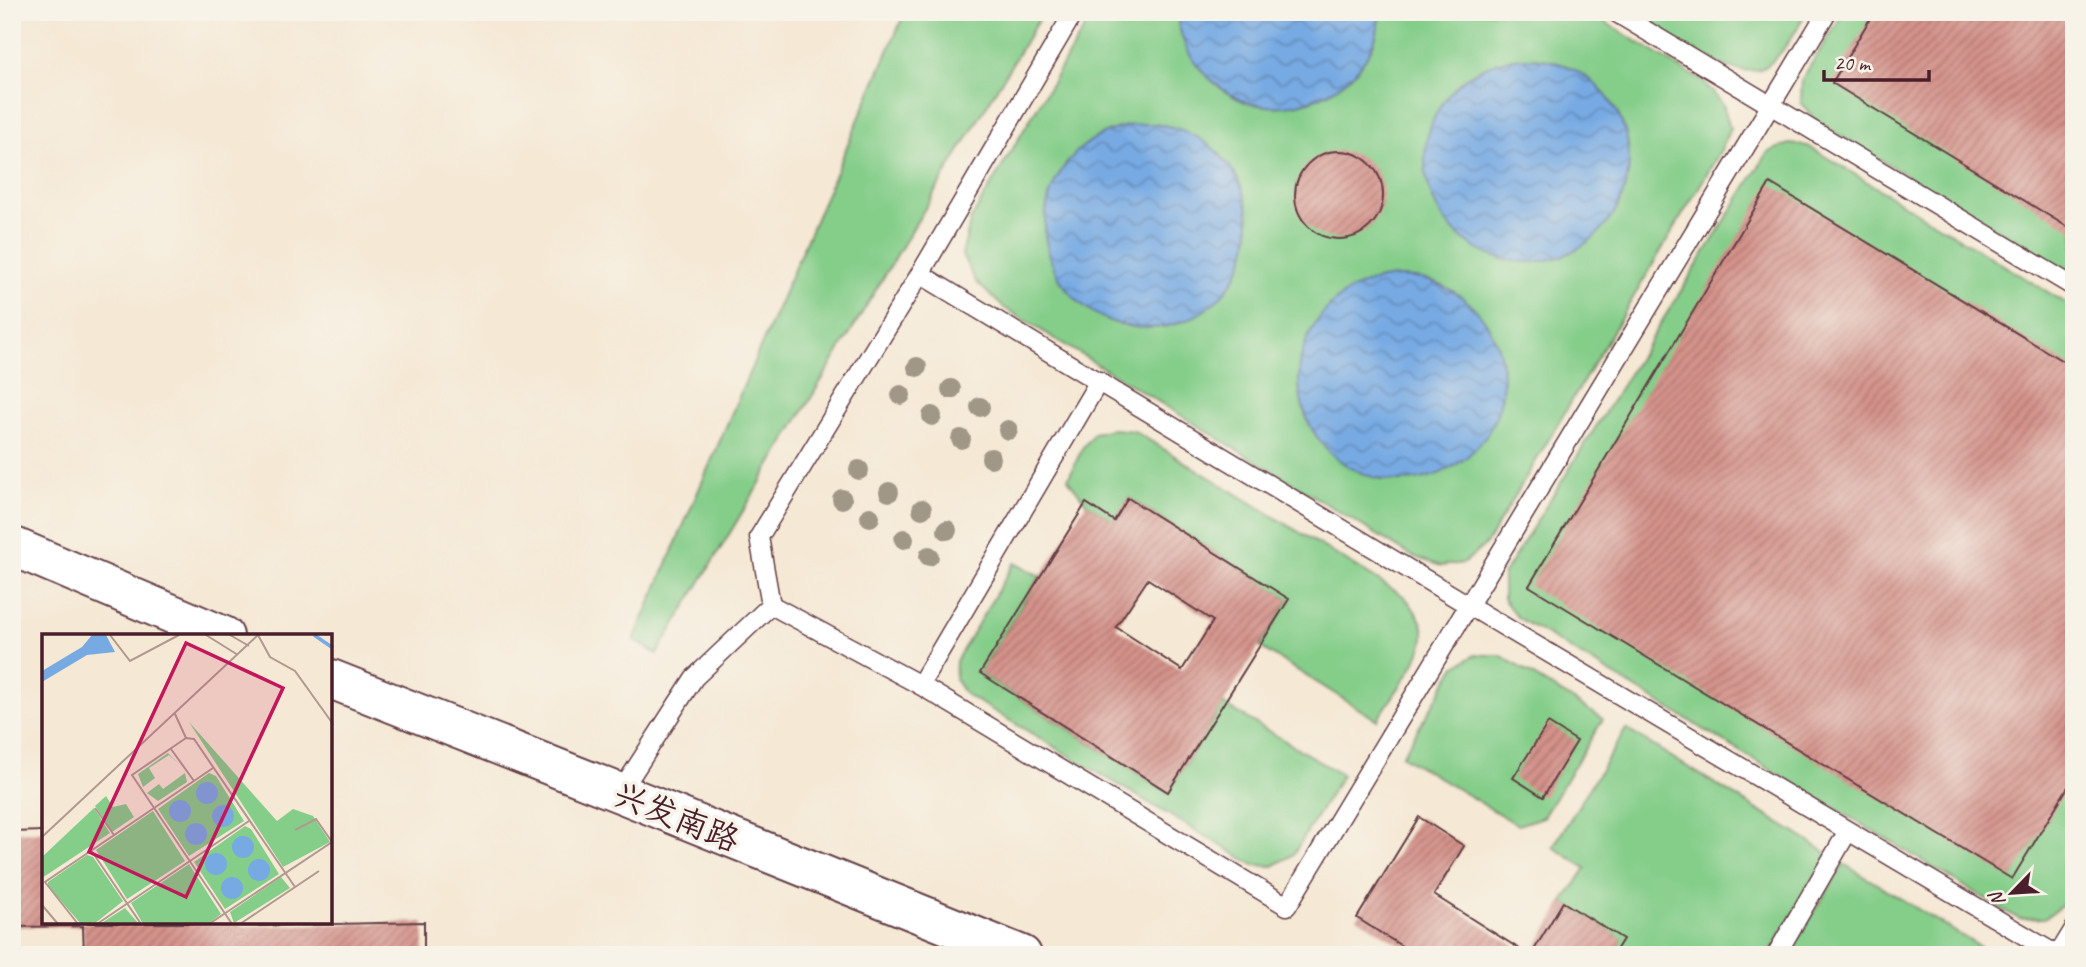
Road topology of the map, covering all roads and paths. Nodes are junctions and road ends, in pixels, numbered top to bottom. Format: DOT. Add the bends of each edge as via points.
graph roads {
  1 [pos="1074,12"];
  2 [pos="1615,12"];
  3 [pos="1827,12"];
  4 [pos="1771,105"];
  5 [pos="920,274"];
  6 [pos="2074,287"];
  7 [pos="1098,381"];
  8 [pos="12,546"];
  9 [pos="771,605"];
  10 [pos="1468,605"];
  11 [pos="219,634"];
  12 [pos="332,679"];
  13 [pos="920,685"];
  14 [pos="620,793"];
  15 [pos="1848,831"];
  16 [pos="2074,929"];
  17 [pos="1022,955"];
  18 [pos="1776,955"];
  19 [pos="2057,955"];
  1 -- 5 [label="lane"];
  2 -- 4 [label="lane"];
  3 -- 4 [label="lane"];
  4 -- 6 [label="lane"];
  4 -- 10 [label="lane"];
  5 -- 7 [label="lane"];
  5 -- 9 [label="lane" via="759,537"];
  7 -- 10 [label="lane"];
  7 -- 13 [label="lane"];
  8 -- 11 [label="street"];
  9 -- 13 [label="lane"];
  9 -- 14 [label="lane" via="694,678"];
  10 -- 13 [label="lane" via="1287,906"];
  10 -- 15 [label="lane"];
  12 -- 14 [label="street, 兴发南路"];
  14 -- 17 [label="street, 兴发南路"];
  15 -- 18 [label="lane"];
  15 -- 19 [label="lane"];
  16 -- 19 [label="lane"];
}
